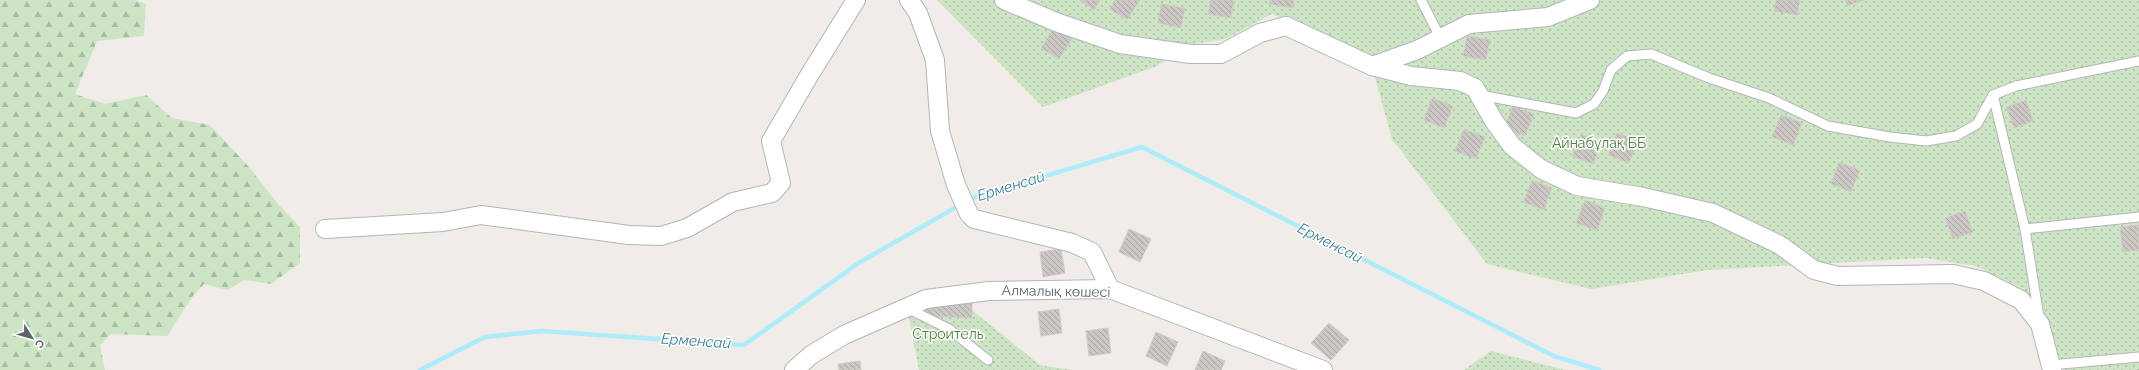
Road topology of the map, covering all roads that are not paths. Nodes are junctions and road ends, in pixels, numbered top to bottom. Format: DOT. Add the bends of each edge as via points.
graph roads {
  1 [pos="856,0"];
  2 [pos="910,0"];
  3 [pos="1004,0"];
  4 [pos="1421,0"];
  5 [pos="1590,0"];
  6 [pos="1440,37"];
  7 [pos="2139,61"];
  8 [pos="1372,66"];
  9 [pos="1479,95"];
  10 [pos="1993,95"];
  11 [pos="2139,217"];
  12 [pos="325,228"];
  13 [pos="2024,229"];
  14 [pos="1110,289"];
  15 [pos="907,308"];
  16 [pos="2040,324"];
  17 [pos="2139,357"];
  18 [pos="988,360"];
  19 [pos="2052,367"];
  20 [pos="794,370"];
  21 [pos="1323,370"];
  1 -- 12 [label="street" via="771,141 781,184 772,193 733,202 687,228 661,236 629,235 481,215 443,222"];
  2 -- 14 [label="street" via="918,13 935,60 940,131 956,185 969,214 974,219 1072,243 1092,252"];
  3 -- 8 [label="street" via="1056,22 1120,44 1191,54 1221,54 1260,33 1286,26"];
  4 -- 6 [label="lane"];
  5 -- 6 [label="street" via="1548,17 1470,24"];
  6 -- 8 [label="street" via="1417,50"];
  7 -- 10 [label="lane" via="2016,86"];
  8 -- 9 [label="street" via="1411,76 1460,81 1475,88"];
  9 -- 10 [label="lane" via="1576,113 1594,104 1603,92 1612,70 1627,56 1651,54 1709,78 1769,98 1828,126 1926,141 1956,136 1977,124"];
  9 -- 16 [label="street" via="1512,146 1541,169 1577,186 1643,197 1713,213 1780,245 1814,270 1838,276 1953,274 1984,282 2021,300"];
  10 -- 13 [label="lane"];
  11 -- 13 [label="lane"];
  13 -- 16 [label="lane"];
  14 -- 15 [label="street, Алмалық көшесі" via="989,290 926,299"];
  14 -- 21 [label="street, Алмалық көшесі"];
  15 -- 18 [label="lane" via="949,329"];
  15 -- 20 [label="street, Алмалық көшесі" via="844,335 811,355"];
  16 -- 19 [label="street"];
  17 -- 19 [label="lane"];
}
